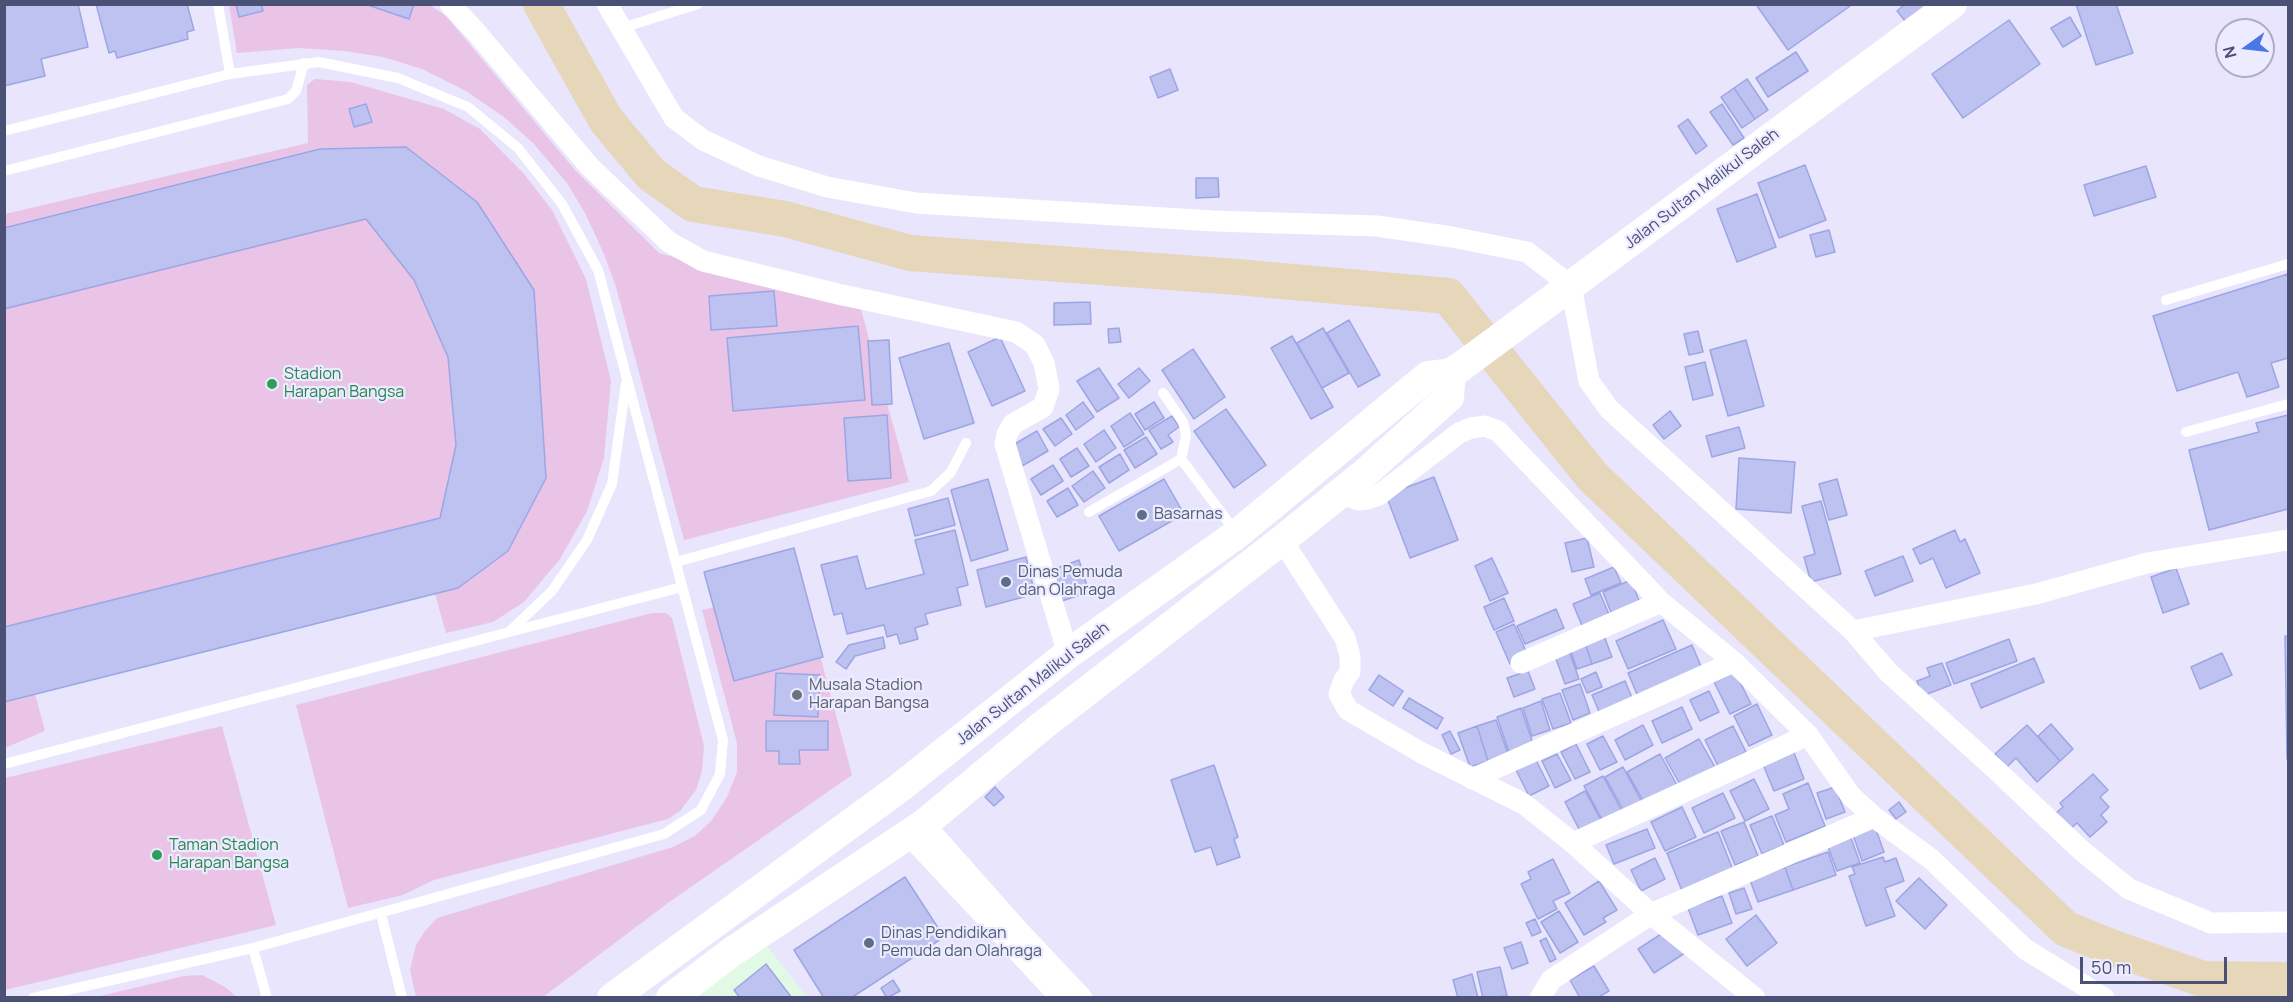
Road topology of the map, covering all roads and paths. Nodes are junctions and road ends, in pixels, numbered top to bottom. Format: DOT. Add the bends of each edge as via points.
graph roads {
  1 [pos="218,4"];
  2 [pos="450,4"];
  3 [pos="607,4"];
  4 [pos="698,4"];
  5 [pos="1952,4"];
  6 [pos="621,28"];
  7 [pos="304,63"];
  8 [pos="230,74"];
  9 [pos="4,131"];
  10 [pos="4,171"];
  11 [pos="2289,264"];
  12 [pos="1571,286"];
  13 [pos="2166,300"];
  14 [pos="1457,370"];
  15 [pos="627,376"];
  16 [pos="1163,393"];
  17 [pos="2289,404"];
  18 [pos="2186,432"];
  19 [pos="966,443"];
  20 [pos="1181,459"];
  21 [pos="1340,493"];
  22 [pos="1089,512"];
  23 [pos="1237,534"];
  24 [pos="1282,540"];
  25 [pos="2289,540"];
  26 [pos="676,562"];
  27 [pos="682,587"];
  28 [pos="1661,602"];
  29 [pos="511,630"];
  30 [pos="1853,631"];
  31 [pos="1068,654"];
  32 [pos="1734,662"];
  33 [pos="1521,663"];
  34 [pos="1017,694"];
  35 [pos="1042,726"];
  36 [pos="1808,735"];
  37 [pos="4,764"];
  38 [pos="1473,779"];
  39 [pos="1874,817"];
  40 [pos="916,829"];
  41 [pos="1573,843"];
  42 [pos="381,914"];
  43 [pos="1651,914"];
  44 [pos="2289,922"];
  45 [pos="710,925"];
  46 [pos="253,948"];
  47 [pos="733,951"];
  48 [pos="33,998"];
  49 [pos="267,998"];
  50 [pos="402,998"];
  51 [pos="612,998"];
  52 [pos="670,998"];
  53 [pos="1061,998"];
  54 [pos="1082,998"];
  55 [pos="1540,998"];
  56 [pos="1755,998"];
  57 [pos="2104,998"];
  1 -- 8 [label="lane"];
  2 -- 31 [label="street" via="590,167 669,242 703,261 1016,332 1035,345 1044,363 1049,389 1043,406 1013,424 1005,444"];
  3 -- 6 [label="street"];
  4 -- 6 [label="lane"];
  5 -- 12 [label="main road, Jalan Sultan Malikul Saleh"];
  6 -- 12 [label="street" via="674,117 703,140 759,166 827,187 916,203 1214,221 1377,226 1527,252"];
  7 -- 8 [label="lane"];
  7 -- 10 [label="lane" via="296,91 288,99"];
  7 -- 15 [label="lane" via="319,62 398,78 468,107 518,147 562,204 598,270"];
  8 -- 9 [label="lane"];
  11 -- 13 [label="lane"];
  12 -- 14 [label="main road, Jalan Sultan Malikul Saleh"];
  12 -- 30 [label="street" via="1589,381 1609,409"];
  14 -- 21 [label="main road" via="1449,397"];
  14 -- 23 [label="main road, Jalan Sultan Malikul Saleh" via="1428,376"];
  15 -- 26 [label="lane"];
  15 -- 29 [label="lane" via="612,484 587,540 552,591"];
  16 -- 20 [label="lane" via="1183,422 1186,437"];
  17 -- 18 [label="lane"];
  19 -- 26 [label="lane" via="951,472 931,491"];
  20 -- 22 [label="lane"];
  20 -- 23 [label="lane"];
  21 -- 24 [label="main road"];
  21 -- 28 [label="street" via="1358,500 1379,495 1459,433 1485,426 1498,431"];
  23 -- 31 [label="main road, Jalan Sultan Malikul Saleh"];
  24 -- 35 [label="main road"];
  24 -- 38 [label="street" via="1345,638 1350,672 1339,694 1348,710"];
  25 -- 30 [label="street" via="2147,563 2036,594"];
  26 -- 27 [label="lane"];
  27 -- 29 [label="lane"];
  27 -- 42 [label="lane" via="723,740 720,774 700,810 664,834"];
  28 -- 32 [label="street"];
  28 -- 33 [label="street"];
  29 -- 37 [label="lane"];
  30 -- 44 [label="street" via="1889,673 2081,850 2129,889 2211,923"];
  31 -- 34 [label="main road, Jalan Sultan Malikul Saleh"];
  32 -- 36 [label="street"];
  32 -- 38 [label="street"];
  34 -- 35 [label="main road"];
  34 -- 45 [label="main road, Jalan Sultan Malikul Saleh" via="898,789"];
  35 -- 40 [label="main road"];
  36 -- 39 [label="street" via="1851,796"];
  36 -- 41 [label="street"];
  38 -- 41 [label="street" via="1524,804"];
  39 -- 43 [label="street"];
  39 -- 57 [label="street" via="1931,859 2025,948"];
  40 -- 47 [label="main road"];
  40 -- 53 [label="street"];
  40 -- 54 [label="street"];
  41 -- 43 [label="street"];
  42 -- 46 [label="lane"];
  42 -- 50 [label="lane"];
  43 -- 55 [label="street" via="1551,980"];
  43 -- 56 [label="street"];
  45 -- 47 [label="main road"];
  45 -- 51 [label="main road, Jalan Sultan Malikul Saleh"];
  46 -- 48 [label="lane"];
  46 -- 49 [label="lane"];
  47 -- 52 [label="main road"];
}
